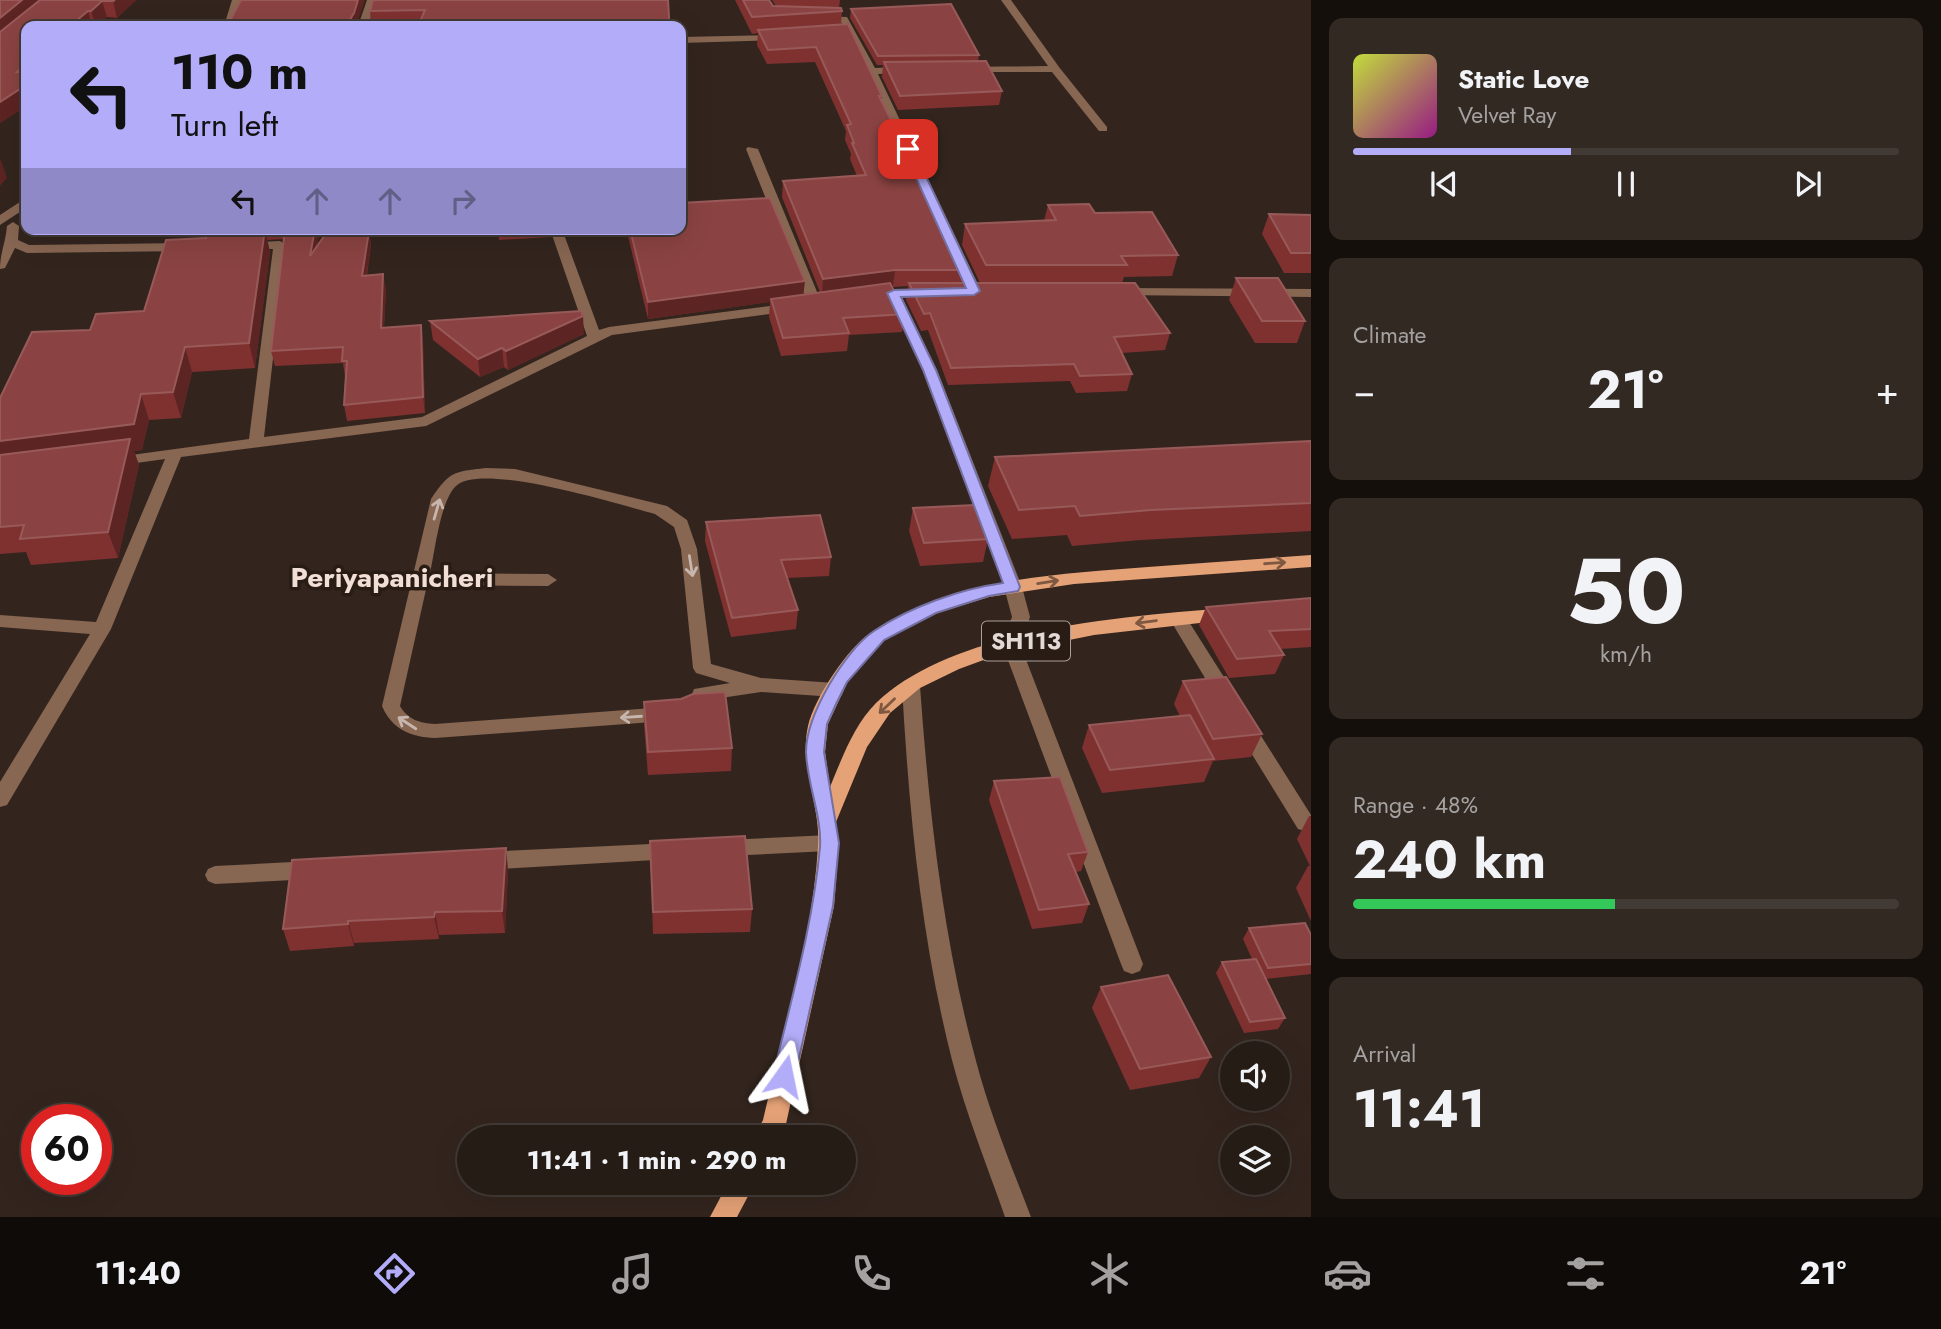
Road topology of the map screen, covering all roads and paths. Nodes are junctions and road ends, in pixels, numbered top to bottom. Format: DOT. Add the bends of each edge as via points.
graph roads {
  1 [pos="236,0"];
  2 [pos="372,0"];
  3 [pos="1006,0"];
  4 [pos="802,18"];
  5 [pos="230,21"];
  6 [pos="365,21"];
  7 [pos="841,33"];
  8 [pos="852,33"];
  9 [pos="794,36"];
  10 [pos="686,40"];
  11 [pos="1055,69"];
  12 [pos="910,70"];
  13 [pos="950,70"];
  14 [pos="871,71"];
  15 [pos="1103,129"];
  16 [pos="752,149"];
  17 [pos="21,209"];
  18 [pos="10,223"];
  19 [pos="558,235"];
  20 [pos="12,242"];
  21 [pos="226,246"];
  22 [pos="198,247"];
  23 [pos="0,265"];
  24 [pos="1109,292"];
  25 [pos="894,293"];
  26 [pos="1311,293"];
  27 [pos="854,299"];
  28 [pos="595,338"];
  29 [pos="256,443"];
  30 [pos="175,454"];
  31 [pos="94,464"];
  32 [pos="1311,561"];
  33 [pos="421,579"];
  34 [pos="548,580"];
  35 [pos="1013,587"];
  36 [pos="1244,612"];
  37 [pos="1178,618"];
  38 [pos="0,621"];
  39 [pos="102,629"];
  40 [pos="1011,644"];
  41 [pos="710,671"];
  42 [pos="761,685"];
  43 [pos="911,686"];
  44 [pos="835,690"];
  45 [pos="697,702"];
  46 [pos="0,799"];
  47 [pos="1305,823"];
  48 [pos="828,832"];
  49 [pos="467,862"];
  50 [pos="327,870"];
  51 [pos="215,876"];
  52 [pos="1132,964"];
  53 [pos="773,1125"];
  54 [pos="735,1195"];
  55 [pos="723,1217"];
  56 [pos="1018,1217"];
  1 -- 5 [label="street"];
  2 -- 6 [label="street"];
  3 -- 11 [label="street"];
  4 -- 8 [label="street" via="844,19"];
  7 -- 8 [label="street"];
  8 -- 14 [label="street"];
  9 -- 10 [label="street"];
  11 -- 13 [label="street"];
  11 -- 15 [label="street"];
  12 -- 14 [label="street"];
  14 -- 25 [label="street" via="967,292"];
  16 -- 28 [label="street" via="821,303 609,331"];
  17 -- 18 [label="street"];
  18 -- 20 [label="street"];
  19 -- 28 [label="street"];
  20 -- 22 [label="street" via="27,249"];
  20 -- 23 [label="street"];
  21 -- 29 [label="street" via="280,245"];
  24 -- 26 [label="street"];
  25 -- 27 [label="street"];
  25 -- 35 [label="street" via="930,370"];
  28 -- 29 [label="street" via="426,421"];
  29 -- 30 [label="street"];
  30 -- 31 [label="street"];
  30 -- 39 [label="street"];
  35 -- 32 [label="main road, SH113, one-way" via="1074,578"];
  33 -- 34 [label="street"];
  33 -- 41 [label="street, one-way" via="439,499 450,482 461,477 515,474 661,510 681,524 689,549"];
  45 -- 33 [label="street, one-way" via="414,730 393,714 391,706"];
  35 -- 40 [label="street" via="1021,617"];
  35 -- 44 [label="main road, SH113" via="930,609 878,636 840,678"];
  36 -- 37 [label="main road, SH113"];
  37 -- 40 [label="main road, SH113, one-way"];
  37 -- 47 [label="street"];
  38 -- 39 [label="street"];
  39 -- 46 [label="street"];
  40 -- 43 [label="main road, SH113" via="962,660"];
  40 -- 52 [label="street"];
  41 -- 42 [label="street"];
  41 -- 45 [label="street"];
  42 -- 44 [label="street"];
  42 -- 45 [label="street"];
  43 -- 48 [label="main road, SH113, one-way" via="883,709 859,743"];
  43 -- 56 [label="street" via="927,871 942,960 959,1042"];
  44 -- 48 [label="main road, SH113" via="818,724 815,752"];
  48 -- 49 [label="street" via="697,850"];
  48 -- 53 [label="main road, SH113" via="823,906"];
  50 -- 51 [label="street"];
  54 -- 55 [label="main road"];
}
